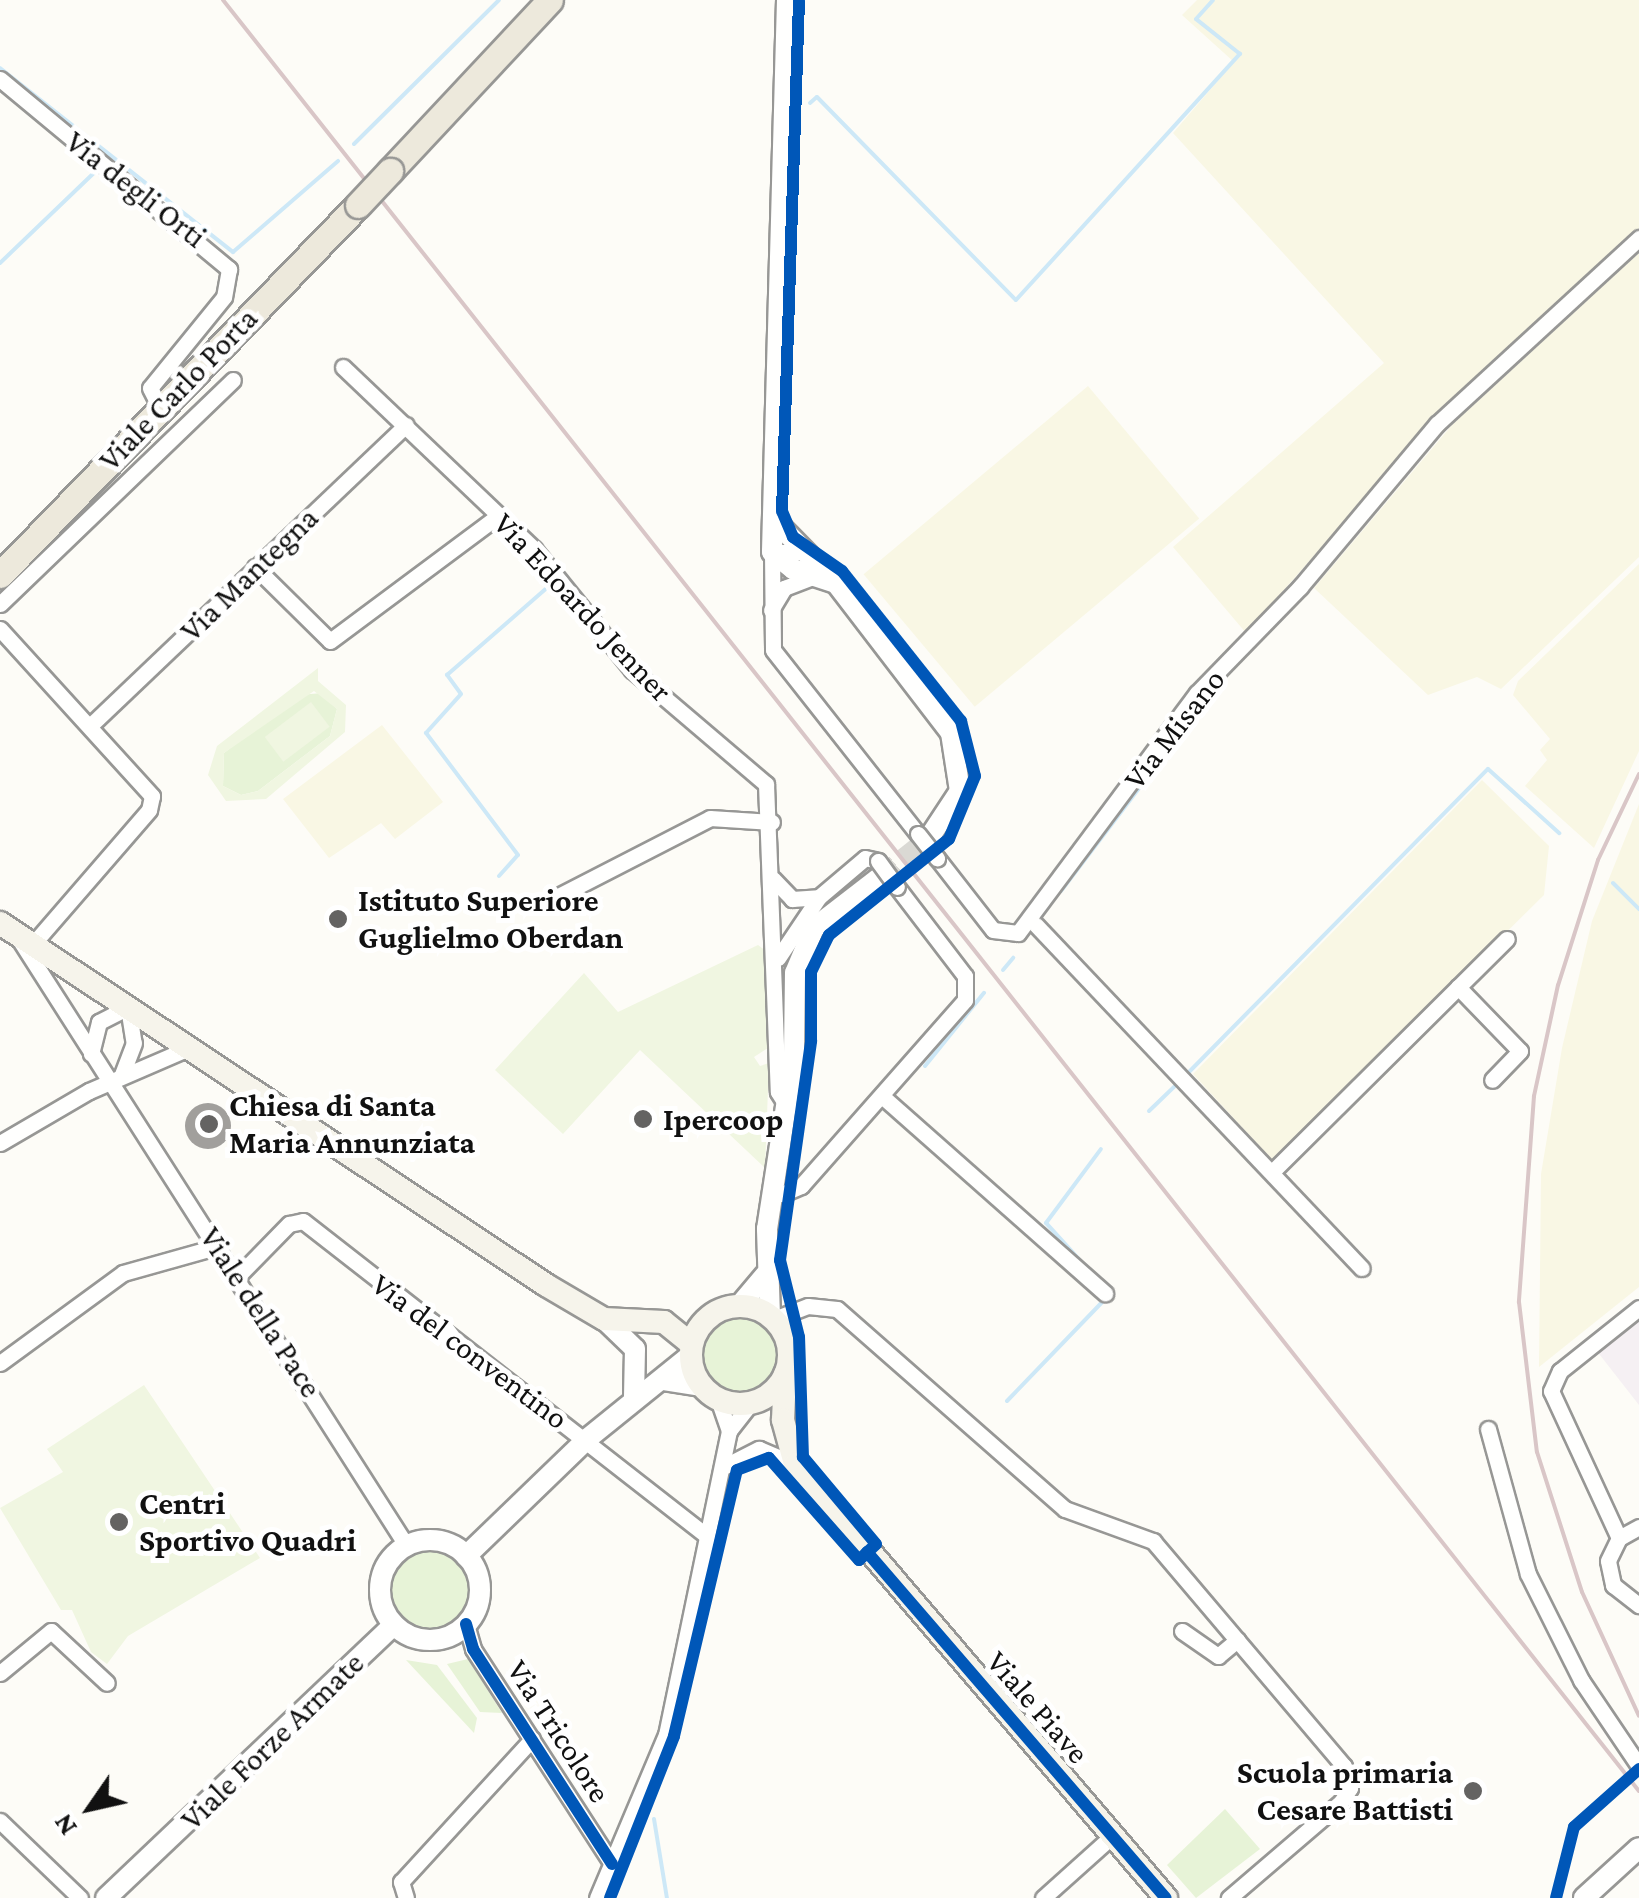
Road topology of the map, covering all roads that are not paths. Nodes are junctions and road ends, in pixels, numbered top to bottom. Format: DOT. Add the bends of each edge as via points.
graph roads {
  1 [pos="550,0"];
  2 [pos="787,0"];
  3 [pos="0,80"];
  4 [pos="1639,238"];
  5 [pos="343,367"];
  6 [pos="234,380"];
  7 [pos="160,408"];
  8 [pos="406,425"];
  9 [pos="499,515"];
  10 [pos="772,518"];
  11 [pos="772,552"];
  12 [pos="800,552"];
  13 [pos="255,567"];
  14 [pos="0,575"];
  15 [pos="814,577"];
  16 [pos="836,583"];
  17 [pos="0,604"];
  18 [pos="769,614"];
  19 [pos="0,629"];
  20 [pos="94,724"];
  21 [pos="772,822"];
  22 [pos="928,844"];
  23 [pos="885,875"];
  24 [pos="773,879"];
  25 [pos="819,897"];
  26 [pos="539,906"];
  27 [pos="1036,926"];
  28 [pos="16,934"];
  29 [pos="1507,939"];
  30 [pos="777,962"];
  31 [pos="1458,987"];
  32 [pos="128,1008"];
  33 [pos="189,1048"];
  34 [pos="92,1054"];
  35 [pos="116,1079"];
  36 [pos="1492,1080"];
  37 [pos="882,1096"];
  38 [pos="788,1108"];
  39 [pos="0,1143"];
  40 [pos="780,1162"];
  41 [pos="1274,1170"];
  42 [pos="782,1194"];
  43 [pos="770,1242"];
  44 [pos="219,1246"];
  45 [pos="1361,1268"];
  46 [pos="765,1275"];
  47 [pos="238,1276"];
  48 [pos="1105,1292"];
  49 [pos="740,1305"];
  50 [pos="1639,1308"];
  51 [pos="708,1316"];
  52 [pos="772,1318"];
  53 [pos="604,1320"];
  54 [pos="664,1322"];
  55 [pos="691,1350"];
  56 [pos="0,1363"];
  57 [pos="785,1374"];
  58 [pos="664,1380"];
  59 [pos="709,1392"];
  60 [pos="634,1397"];
  61 [pos="757,1401"];
  62 [pos="783,1420"];
  63 [pos="1488,1429"];
  64 [pos="730,1430"];
  65 [pos="586,1439"];
  66 [pos="795,1464"];
  67 [pos="725,1466"];
  68 [pos="1639,1527"];
  69 [pos="707,1536"];
  70 [pos="1619,1538"];
  71 [pos="406,1545"];
  72 [pos="466,1556"];
  73 [pos="1639,1605"];
  74 [pos="466,1624"];
  75 [pos="394,1625"];
  76 [pos="1182,1631"];
  77 [pos="1238,1640"];
  78 [pos="0,1673"];
  79 [pos="107,1683"];
  80 [pos="532,1739"];
  81 [pos="1639,1766"];
  82 [pos="0,1821"];
  83 [pos="1112,1836"];
  84 [pos="1639,1848"];
  85 [pos="612,1864"];
  86 [pos="80,1898"];
  87 [pos="106,1898"];
  88 [pos="406,1898"];
  89 [pos="597,1898"];
  90 [pos="1043,1898"];
  91 [pos="1166,1898"];
  92 [pos="1228,1898"];
  93 [pos="1584,1898"];
  1 -- 7 [label="main road, Viale Carlo Porta, bridge"];
  2 -- 10 [label="street"];
  3 -- 7 [label="street, Via degli Orti" via="218,252 231,279 150,388"];
  4 -- 22 [label="street, Via Misano" via="1437,424 1300,587 1197,692 1018,933 993,930"];
  5 -- 8 [label="street, Via Edoardo Jenner"];
  6 -- 17 [label="street"];
  7 -- 14 [label="main road, Viale Carlo Porta"];
  8 -- 9 [label="street, Via Edoardo Jenner"];
  8 -- 13 [label="street, Via Mantegna"];
  9 -- 13 [label="street" via="330,641"];
  9 -- 21 [label="street, Via Edoardo Jenner" via="632,670 766,784"];
  10 -- 11 [label="street"];
  10 -- 12 [label="street"];
  11 -- 12 [label="street"];
  11 -- 15 [label="street"];
  11 -- 18 [label="street, Via Misano"];
  12 -- 16 [label="street"];
  13 -- 20 [label="street, Via Mantegna"];
  15 -- 16 [label="street"];
  15 -- 18 [label="street" via="784,588"];
  16 -- 22 [label="street" via="956,744 960,791"];
  18 -- 22 [label="street, Via Misano" via="773,650"];
  19 -- 20 [label="street"];
  20 -- 28 [label="street" via="152,804"];
  21 -- 24 [label="street, Via Edoardo Jenner"];
  21 -- 26 [label="street" via="710,818"];
  23 -- 25 [label="street" via="865,858"];
  23 -- 37 [label="street" via="965,976 968,992"];
  23 -- 38 [label="street" via="806,940 795,973"];
  24 -- 25 [label="street" via="792,899"];
  24 -- 30 [label="street, Via Edoardo Jenner"];
  25 -- 30 [label="street" via="788,932"];
  27 -- 41 [label="street"];
  28 -- 32 [label="main road"];
  28 -- 34 [label="street, Viale della Pace"];
  29 -- 31 [label="street"];
  30 -- 38 [label="street, Via Edoardo Jenner" via="778,1092"];
  31 -- 36 [label="street" via="1520,1051"];
  31 -- 41 [label="street"];
  32 -- 33 [label="main road"];
  32 -- 34 [label="street" via="99,1022"];
  32 -- 35 [label="street" via="134,1043"];
  33 -- 35 [label="street"];
  33 -- 53 [label="main road"];
  34 -- 35 [label="street, Viale della Pace"];
  35 -- 39 [label="street"];
  35 -- 44 [label="street, Viale della Pace"];
  37 -- 42 [label="street" via="801,1186"];
  37 -- 48 [label="street"];
  38 -- 40 [label="street"];
  40 -- 42 [label="street"];
  40 -- 43 [label="street"];
  41 -- 45 [label="street"];
  42 -- 43 [label="street"];
  43 -- 46 [label="street"];
  44 -- 47 [label="street, Viale della Pace"];
  44 -- 56 [label="street" via="122,1273"];
  46 -- 49 [label="street"];
  46 -- 52 [label="street"];
  47 -- 65 [label="street, Via del conventino" via="299,1219"];
  47 -- 71 [label="street, Viale della Pace"];
  49 -- 51 [label="main road"];
  49 -- 52 [label="main road"];
  50 -- 70 [label="street" via="1560,1372 1551,1391"];
  51 -- 54 [label="main road" via="694,1311"];
  51 -- 55 [label="main road"];
  52 -- 57 [label="main road" via="787,1339"];
  52 -- 77 [label="street" via="828,1306 856,1323 1065,1509 1153,1541"];
  53 -- 54 [label="main road"];
  53 -- 60 [label="street" via="635,1349"];
  54 -- 55 [label="main road"];
  55 -- 58 [label="street"];
  55 -- 59 [label="main road"];
  57 -- 61 [label="main road"];
  57 -- 62 [label="main road, Viale Piave"];
  58 -- 59 [label="street"];
  58 -- 60 [label="street"];
  59 -- 61 [label="main road"];
  59 -- 64 [label="street"];
  60 -- 65 [label="street"];
  61 -- 62 [label="main road, Viale Piave"];
  61 -- 64 [label="street"];
  62 -- 66 [label="main road, Viale Piave"];
  63 -- 81 [label="street" via="1528,1574 1581,1680"];
  64 -- 67 [label="street"];
  65 -- 69 [label="street, Via del conventino"];
  65 -- 72 [label="street"];
  66 -- 67 [label="street" via="759,1449"];
  66 -- 83 [label="main road, Viale Piave"];
  67 -- 69 [label="street"];
  68 -- 70 [label="street"];
  69 -- 85 [label="street" via="666,1735"];
  70 -- 73 [label="street" via="1608,1573 1621,1596"];
  71 -- 72 [label="street" via="438,1540"];
  71 -- 75 [label="street" via="380,1583"];
  72 -- 74 [label="street" via="480,1592"];
  74 -- 75 [label="street" via="431,1640"];
  74 -- 80 [label="street, Via Tricolore" via="473,1649"];
  75 -- 87 [label="street, Viale Forze Armate"];
  76 -- 77 [label="street" via="1218,1656"];
  77 -- 92 [label="street" via="1344,1766 1350,1788"];
  78 -- 79 [label="street" via="51,1631"];
  80 -- 85 [label="street, Via Tricolore"];
  80 -- 88 [label="street" via="401,1882"];
  82 -- 86 [label="street"];
  83 -- 90 [label="street"];
  83 -- 91 [label="main road, Viale Piave"];
  84 -- 93 [label="street"];
  85 -- 89 [label="street"];
}
